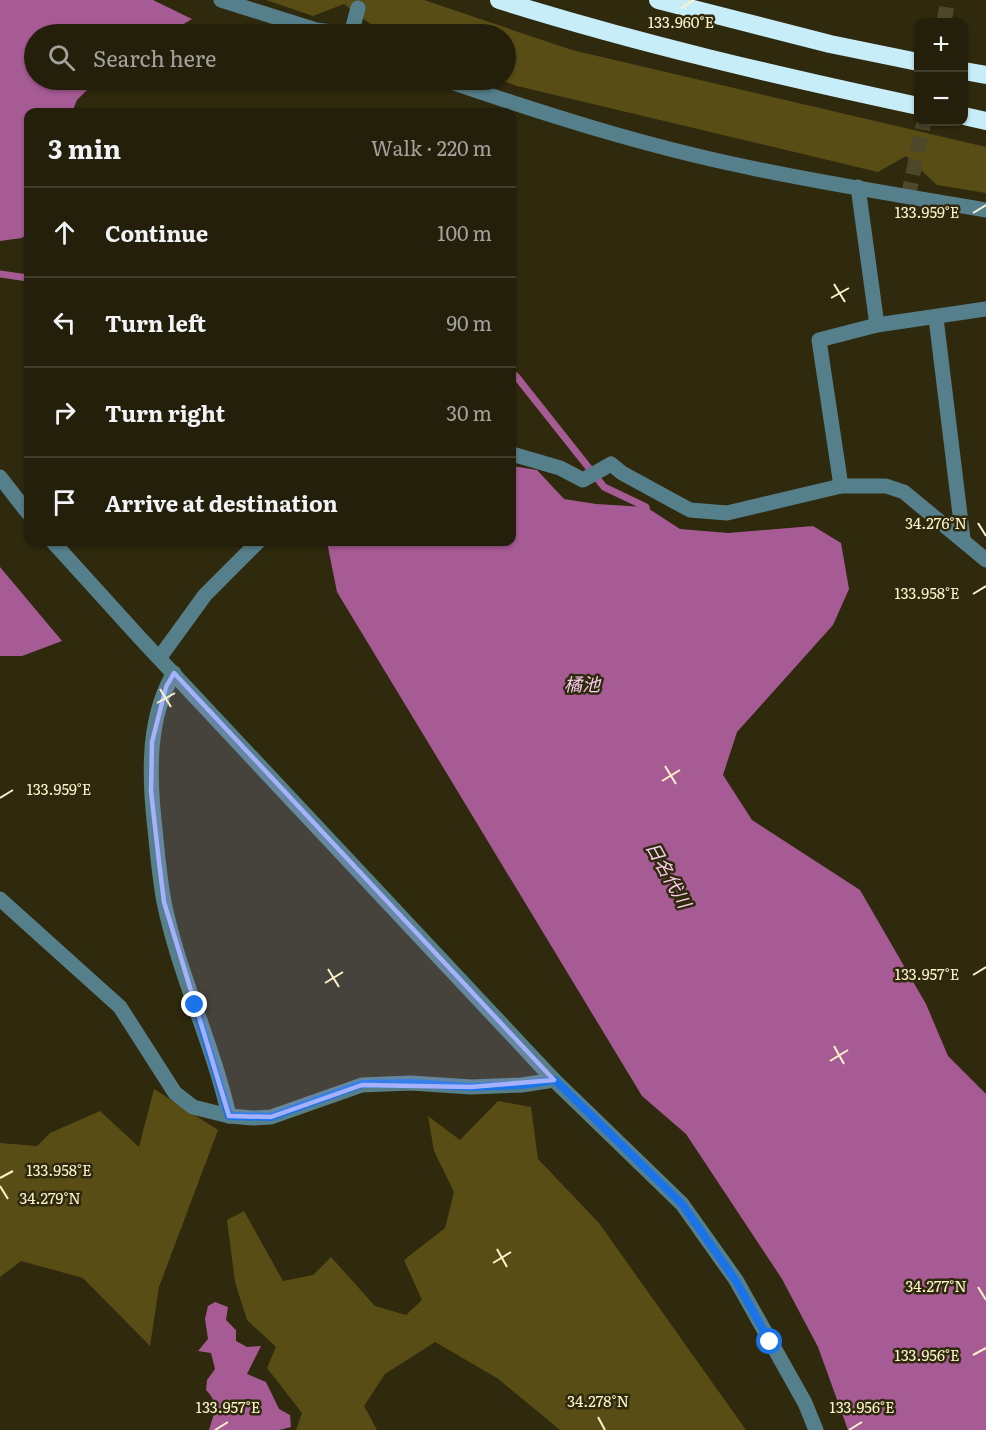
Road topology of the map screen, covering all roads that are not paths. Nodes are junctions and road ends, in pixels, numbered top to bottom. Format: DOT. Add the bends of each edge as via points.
graph roads {
  1 [pos="221,0"];
  2 [pos="499,0"];
  3 [pos="658,0"];
  4 [pos="358,8"];
  5 [pos="297,24"];
  6 [pos="353,24"];
  7 [pos="914,61"];
  8 [pos="968,72"];
  9 [pos="986,75"];
  10 [pos="474,90"];
  11 [pos="914,105"];
  12 [pos="968,117"];
  13 [pos="986,121"];
  14 [pos="858,187"];
  15 [pos="986,210"];
  16 [pos="986,309"];
  17 [pos="936,318"];
  18 [pos="877,325"];
  19 [pos="516,455"];
  20 [pos="0,477"];
  21 [pos="841,486"];
  22 [pos="6,491"];
  23 [pos="24,509"];
  24 [pos="963,539"];
  25 [pos="57,546"];
  26 [pos="254,546"];
  27 [pos="986,560"];
  28 [pos="160,657"];
  29 [pos="174,673"];
  30 [pos="0,899"];
  31 [pos="555,1080"];
  32 [pos="229,1116"];
  33 [pos="816,1430"];
  1 -- 5 [label="street"];
  2 -- 11 [label="highway" via="563,20"];
  3 -- 7 [label="highway"];
  4 -- 6 [label="street"];
  8 -- 9 [label="highway"];
  10 -- 14 [label="street" via="649,144"];
  12 -- 13 [label="highway"];
  14 -- 15 [label="street"];
  14 -- 18 [label="street"];
  16 -- 17 [label="street"];
  17 -- 18 [label="street"];
  17 -- 24 [label="street"];
  18 -- 21 [label="street" via="819,340"];
  19 -- 21 [label="street" via="560,468 583,480 611,464 690,510 727,513"];
  20 -- 22 [label="street"];
  21 -- 24 [label="street" via="886,486 904,492"];
  22 -- 23 [label="street"];
  24 -- 27 [label="street"];
  25 -- 28 [label="street"];
  26 -- 28 [label="street" via="205,595"];
  28 -- 29 [label="street"];
  29 -- 31 [label="street"];
  29 -- 32 [label="street" via="166,687 152,742 151,791 159,862 164,902"];
  30 -- 32 [label="street" via="120,1007 175,1093 193,1107"];
  31 -- 32 [label="street" via="471,1087 362,1084 271,1117"];
  31 -- 33 [label="street" via="682,1204 736,1281 805,1403"];
}
